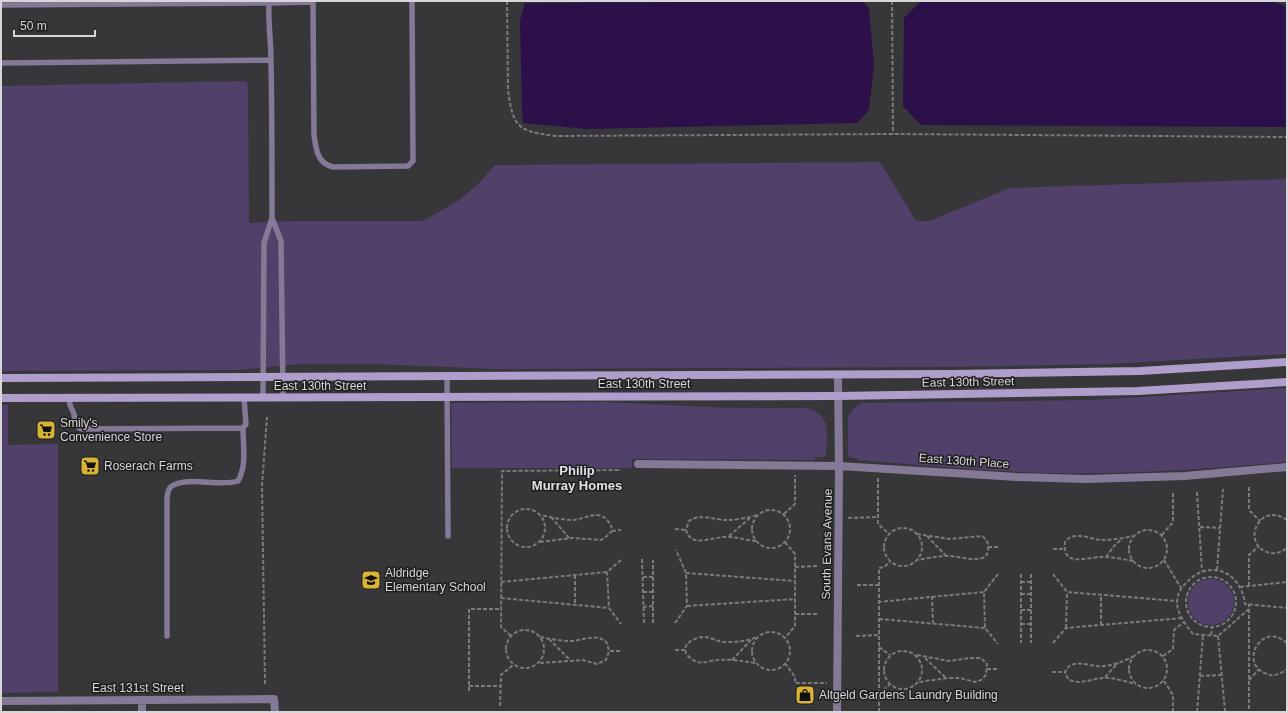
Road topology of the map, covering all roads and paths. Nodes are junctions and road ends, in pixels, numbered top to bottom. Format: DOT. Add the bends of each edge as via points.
graph roads {
  1 [pos="412,1"];
  2 [pos="507,1"];
  3 [pos="892,1"];
  4 [pos="313,2"];
  5 [pos="269,3"];
  6 [pos="1,6"];
  7 [pos="271,60"];
  8 [pos="1,63"];
  9 [pos="893,134"];
  10 [pos="1287,137"];
  11 [pos="272,218"];
  12 [pos="1287,362"];
  13 [pos="838,375"];
  14 [pos="447,377"];
  15 [pos="1,378"];
  16 [pos="263,378"];
  17 [pos="283,378"];
  18 [pos="1287,382"];
  19 [pos="839,396"];
  20 [pos="447,397"];
  21 [pos="1,398"];
  22 [pos="68,398"];
  23 [pos="244,398"];
  24 [pos="264,398"];
  25 [pos="283,398"];
  26 [pos="267,417"];
  27 [pos="243,428"];
  28 [pos="638,464"];
  29 [pos="839,466"];
  30 [pos="1287,467"];
  31 [pos="621,470"];
  32 [pos="795,470"];
  33 [pos="878,473"];
  34 [pos="1249,487"];
  35 [pos="1223,489"];
  36 [pos="1197,492"];
  37 [pos="1173,493"];
  38 [pos="784,514"];
  39 [pos="541,515"];
  40 [pos="757,515"];
  41 [pos="550,517"];
  42 [pos="751,517"];
  43 [pos="878,517"];
  44 [pos="847,518"];
  45 [pos="1287,520"];
  46 [pos="1260,521"];
  47 [pos="1199,527"];
  48 [pos="502,528"];
  49 [pos="506,528"];
  50 [pos="1220,528"];
  51 [pos="675,529"];
  52 [pos="621,530"];
  53 [pos="686,530"];
  54 [pos="612,531"];
  55 [pos="889,534"];
  56 [pos="917,534"];
  57 [pos="926,535"];
  58 [pos="1162,535"];
  59 [pos="448,536"];
  60 [pos="1134,536"];
  61 [pos="729,537"];
  62 [pos="1124,537"];
  63 [pos="569,538"];
  64 [pos="756,541"];
  65 [pos="540,542"];
  66 [pos="785,542"];
  67 [pos="1259,546"];
  68 [pos="988,547"];
  69 [pos="998,547"];
  70 [pos="1287,548"];
  71 [pos="1053,549"];
  72 [pos="1064,549"];
  73 [pos="676,550"];
  74 [pos="946,556"];
  75 [pos="1106,557"];
  76 [pos="642,559"];
  77 [pos="621,560"];
  78 [pos="654,560"];
  79 [pos="918,560"];
  80 [pos="1164,560"];
  81 [pos="1133,561"];
  82 [pos="890,562"];
  83 [pos="817,566"];
  84 [pos="795,567"];
  85 [pos="1211,570"];
  86 [pos="1217,570"];
  87 [pos="1202,571"];
  88 [pos="607,572"];
  89 [pos="686,573"];
  90 [pos="998,574"];
  91 [pos="1021,574"];
  92 [pos="1031,574"];
  93 [pos="1053,574"];
  94 [pos="575,575"];
  95 [pos="643,577"];
  96 [pos="654,577"];
  97 [pos="1211,578"];
  98 [pos="796,581"];
  99 [pos="501,582"];
  100 [pos="1021,582"];
  101 [pos="1031,582"];
  102 [pos="1287,582"];
  103 [pos="857,585"];
  104 [pos="879,585"];
  105 [pos="1249,586"];
  106 [pos="1240,587"];
  107 [pos="1181,588"];
  108 [pos="643,592"];
  109 [pos="653,592"];
  110 [pos="984,592"];
  111 [pos="1067,592"];
  112 [pos="1021,594"];
  113 [pos="1031,594"];
  114 [pos="1101,594"];
  115 [pos="932,596"];
  116 [pos="501,598"];
  117 [pos="795,599"];
  118 [pos="1177,601"];
  119 [pos="878,602"];
  120 [pos="575,604"];
  121 [pos="1249,604"];
  122 [pos="653,606"];
  123 [pos="687,606"];
  124 [pos="643,607"];
  125 [pos="609,608"];
  126 [pos="1287,608"];
  127 [pos="501,609"];
  128 [pos="1249,609"];
  129 [pos="1021,610"];
  130 [pos="1031,610"];
  131 [pos="795,614"];
  132 [pos="818,614"];
  133 [pos="1182,618"];
  134 [pos="879,619"];
  135 [pos="1184,622"];
  136 [pos="675,623"];
  137 [pos="933,623"];
  138 [pos="621,624"];
  139 [pos="644,624"];
  140 [pos="653,624"];
  141 [pos="1021,624"];
  142 [pos="1031,624"];
  143 [pos="1101,625"];
  144 [pos="1212,627"];
  145 [pos="985,628"];
  146 [pos="1066,628"];
  147 [pos="879,635"];
  148 [pos="1203,635"];
  149 [pos="1211,635"];
  150 [pos="167,636"];
  151 [pos="511,636"];
  152 [pos="856,636"];
  153 [pos="1218,636"];
  154 [pos="540,637"];
  155 [pos="757,637"];
  156 [pos="548,638"];
  157 [pos="785,638"];
  158 [pos="752,639"];
  159 [pos="1287,642"];
  160 [pos="1021,643"];
  161 [pos="1031,643"];
  162 [pos="1053,643"];
  163 [pos="998,644"];
  164 [pos="879,647"];
  165 [pos="675,650"];
  166 [pos="686,650"];
  167 [pos="610,651"];
  168 [pos="621,651"];
  169 [pos="890,655"];
  170 [pos="917,655"];
  171 [pos="1134,656"];
  172 [pos="1163,656"];
  173 [pos="1249,656"];
  174 [pos="1253,656"];
  175 [pos="925,657"];
  176 [pos="570,660"];
  177 [pos="731,660"];
  178 [pos="1119,662"];
  179 [pos="540,663"];
  180 [pos="755,663"];
  181 [pos="785,663"];
  182 [pos="514,665"];
  183 [pos="987,669"];
  184 [pos="998,669"];
  185 [pos="1259,669"];
  186 [pos="1287,669"];
  187 [pos="879,670"];
  188 [pos="884,671"];
  189 [pos="1052,672"];
  190 [pos="1065,672"];
  191 [pos="1222,675"];
  192 [pos="1200,676"];
  193 [pos="1105,677"];
  194 [pos="945,678"];
  195 [pos="1249,680"];
  196 [pos="1164,681"];
  197 [pos="919,682"];
  198 [pos="827,683"];
  199 [pos="265,684"];
  200 [pos="890,684"];
  201 [pos="1136,684"];
  202 [pos="469,686"];
  203 [pos="501,686"];
  204 [pos="469,691"];
  205 [pos="879,694"];
  206 [pos="142,700"];
  207 [pos="1,701"];
  208 [pos="500,706"];
  209 [pos="1249,709"];
  210 [pos="1225,711"];
  211 [pos="142,712"];
  212 [pos="274,712"];
  213 [pos="837,712"];
  214 [pos="879,712"];
  215 [pos="1173,712"];
  216 [pos="1197,712"];
  1 -- 4 [label="lane" via="413,161 408,166 379,167 326,166 319,156 314,135"];
  2 -- 9 [label="path" via="508,90 513,115 518,125 527,131 555,136"];
  3 -- 9 [label="path"];
  4 -- 5 [label="lane"];
  5 -- 6 [label="lane"];
  5 -- 7 [label="lane"];
  7 -- 8 [label="lane"];
  7 -- 11 [label="lane"];
  9 -- 10 [label="path"];
  11 -- 16 [label="lane" via="264,243"];
  11 -- 17 [label="lane" via="280,241"];
  12 -- 13 [label="main road, East 130th Street" via="1140,371"];
  13 -- 14 [label="main road, East 130th Street"];
  13 -- 19 [label="street, South Evans Avenue"];
  14 -- 17 [label="main road, East 130th Street"];
  14 -- 20 [label="lane"];
  15 -- 16 [label="main road, East 130th Street"];
  16 -- 17 [label="main road, East 130th Street"];
  16 -- 24 [label="lane"];
  17 -- 25 [label="lane"];
  18 -- 19 [label="main road, East 130th Street" via="1138,391"];
  19 -- 20 [label="main road, East 130th Street"];
  19 -- 29 [label="street, South Evans Avenue"];
  20 -- 25 [label="main road, East 130th Street"];
  20 -- 59 [label="lane"];
  21 -- 22 [label="main road, East 130th Street"];
  22 -- 23 [label="main road, East 130th Street"];
  22 -- 27 [label="lane" via="75,423 82,429"];
  23 -- 24 [label="main road, East 130th Street"];
  23 -- 27 [label="lane" via="246,424"];
  24 -- 25 [label="main road, East 130th Street"];
  26 -- 199 [label="path" via="262,486"];
  27 -- 150 [label="lane" via="243,467 238,480 186,482 172,486 169,490"];
  28 -- 29 [label="street, East 130th Place"];
  29 -- 30 [label="street, East 130th Place" via="1086,479 1185,476"];
  29 -- 213 [label="street, South Evans Avenue"];
  31 -- 48 [label="path" via="502,471"];
  32 -- 38 [label="path" via="795,504"];
  33 -- 43 [label="path"];
  34 -- 46 [label="path" via="1248,510"];
  35 -- 50 [label="path"];
  36 -- 47 [label="path"];
  37 -- 58 [label="path" via="1173,522"];
  38 -- 40 [label="path" via="770,510"];
  38 -- 66 [label="path" via="790,526 790,535"];
  39 -- 41 [label="path"];
  39 -- 49 [label="path" via="532,510 522,509 512,514"];
  39 -- 65 [label="path" via="545,533"];
  40 -- 42 [label="path"];
  40 -- 64 [label="path" via="752,528"];
  41 -- 54 [label="path" via="572,520 596,514 606,519"];
  41 -- 63 [label="path"];
  42 -- 53 [label="path" via="726,520 696,517 689,521"];
  42 -- 61 [label="path"];
  43 -- 44 [label="path"];
  43 -- 55 [label="path" via="878,524"];
  45 -- 46 [label="path" via="1270,515"];
  46 -- 67 [label="path" via="1254,536"];
  47 -- 50 [label="path"];
  47 -- 87 [label="path"];
  48 -- 49 [label="path"];
  48 -- 99 [label="path"];
  49 -- 65 [label="path" via="509,538 516,545 526,548"];
  50 -- 86 [label="path"];
  51 -- 53 [label="path"];
  52 -- 54 [label="path"];
  53 -- 61 [label="path" via="692,539 698,541"];
  54 -- 63 [label="path" via="602,540"];
  55 -- 56 [label="path" via="898,528 913,530"];
  55 -- 82 [label="path" via="884,548"];
  56 -- 57 [label="path"];
  56 -- 79 [label="path" via="923,547"];
  57 -- 68 [label="path" via="950,539 982,536"];
  57 -- 74 [label="path"];
  58 -- 60 [label="path" via="1157,531 1144,530"];
  58 -- 80 [label="path" via="1168,550"];
  60 -- 62 [label="path"];
  60 -- 81 [label="path" via="1129,548"];
  61 -- 64 [label="path"];
  62 -- 72 [label="path" via="1102,540 1071,537 1065,542"];
  62 -- 75 [label="path"];
  63 -- 65 [label="path"];
  64 -- 66 [label="path" via="768,548 777,548"];
  66 -- 84 [label="path" via="795,554"];
  67 -- 70 [label="path" via="1274,553"];
  67 -- 105 [label="path" via="1250,555"];
  68 -- 69 [label="path"];
  68 -- 74 [label="path" via="988,553 976,560"];
  71 -- 72 [label="path"];
  72 -- 75 [label="path" via="1070,558 1076,560"];
  73 -- 89 [label="path"];
  74 -- 79 [label="path"];
  75 -- 81 [label="path"];
  76 -- 95 [label="path"];
  77 -- 88 [label="path"];
  78 -- 96 [label="path"];
  79 -- 82 [label="path" via="905,567"];
  80 -- 81 [label="path" via="1151,568 1141,567"];
  80 -- 107 [label="path"];
  82 -- 104 [label="path" via="879,568"];
  83 -- 84 [label="path"];
  84 -- 98 [label="path"];
  85 -- 86 [label="path"];
  85 -- 87 [label="path"];
  85 -- 97 [label="path"];
  86 -- 106 [label="path" via="1228,574"];
  87 -- 107 [label="path"];
  88 -- 94 [label="path"];
  88 -- 125 [label="path"];
  89 -- 98 [label="path"];
  89 -- 123 [label="path"];
  90 -- 110 [label="path"];
  91 -- 100 [label="path"];
  92 -- 101 [label="path"];
  93 -- 111 [label="path"];
  94 -- 99 [label="path"];
  94 -- 120 [label="path"];
  95 -- 96 [label="path"];
  95 -- 108 [label="path"];
  96 -- 109 [label="path"];
  97 -- 144 [label="path" via="1224,581 1236,598 1236,605 1230,618 1225,623"];
  97 -- 144 [label="path" via="1204,578 1193,585 1186,603 1194,620"];
  98 -- 117 [label="path"];
  99 -- 116 [label="path"];
  100 -- 101 [label="path"];
  100 -- 112 [label="path"];
  101 -- 113 [label="path"];
  102 -- 105 [label="path"];
  103 -- 104 [label="path"];
  104 -- 119 [label="path"];
  105 -- 106 [label="path"];
  106 -- 121 [label="path" via="1245,604"];
  107 -- 118 [label="path"];
  108 -- 109 [label="path"];
  108 -- 124 [label="path"];
  109 -- 122 [label="path"];
  110 -- 115 [label="path"];
  110 -- 145 [label="path"];
  111 -- 114 [label="path"];
  111 -- 146 [label="path"];
  112 -- 113 [label="path"];
  112 -- 129 [label="path"];
  113 -- 130 [label="path"];
  114 -- 118 [label="path"];
  114 -- 143 [label="path"];
  115 -- 119 [label="path"];
  115 -- 137 [label="path"];
  116 -- 120 [label="path"];
  116 -- 127 [label="path"];
  117 -- 123 [label="path"];
  117 -- 131 [label="path"];
  118 -- 133 [label="path"];
  119 -- 134 [label="path"];
  120 -- 125 [label="path"];
  121 -- 126 [label="path"];
  121 -- 128 [label="path"];
  122 -- 124 [label="path"];
  122 -- 140 [label="path"];
  123 -- 136 [label="path"];
  124 -- 139 [label="path"];
  125 -- 138 [label="path"];
  127 -- 151 [label="path" via="501,628"];
  127 -- 202 [label="path" via="469,609"];
  128 -- 153 [label="path"];
  128 -- 173 [label="path"];
  129 -- 130 [label="path"];
  129 -- 141 [label="path"];
  130 -- 142 [label="path"];
  131 -- 132 [label="path"];
  131 -- 157 [label="path" via="795,626"];
  133 -- 135 [label="path"];
  133 -- 143 [label="path"];
  134 -- 137 [label="path"];
  134 -- 147 [label="path"];
  135 -- 148 [label="path" via="1193,634"];
  135 -- 172 [label="path" via="1174,630 1173,649"];
  137 -- 145 [label="path"];
  141 -- 142 [label="path"];
  141 -- 160 [label="path"];
  142 -- 161 [label="path"];
  143 -- 146 [label="path"];
  144 -- 149 [label="path"];
  145 -- 163 [label="path"];
  146 -- 162 [label="path"];
  147 -- 152 [label="path"];
  147 -- 164 [label="path"];
  148 -- 149 [label="path"];
  148 -- 192 [label="path"];
  149 -- 153 [label="path"];
  151 -- 154 [label="path" via="526,630"];
  151 -- 182 [label="path" via="506,649 508,658"];
  153 -- 191 [label="path"];
  154 -- 156 [label="path"];
  154 -- 179 [label="path" via="545,650"];
  155 -- 157 [label="path" via="771,631"];
  155 -- 158 [label="path"];
  155 -- 180 [label="path" via="751,649"];
  156 -- 167 [label="path" via="572,641 599,638 607,643"];
  156 -- 176 [label="path"];
  157 -- 181 [label="path" via="790,652"];
  158 -- 166 [label="path" via="725,642 699,637 689,641"];
  158 -- 177 [label="path"];
  159 -- 174 [label="path" via="1276,637 1265,638 1257,645"];
  164 -- 169 [label="path"];
  164 -- 187 [label="path"];
  165 -- 166 [label="path"];
  166 -- 177 [label="path" via="693,661"];
  167 -- 168 [label="path"];
  167 -- 176 [label="path" via="606,660 597,664"];
  169 -- 170 [label="path" via="900,650"];
  169 -- 188 [label="path"];
  170 -- 175 [label="path"];
  170 -- 197 [label="path" via="922,665 922,677"];
  171 -- 172 [label="path" via="1143,650"];
  171 -- 178 [label="path"];
  171 -- 201 [label="path" via="1129,673"];
  172 -- 196 [label="path" via="1168,666"];
  173 -- 174 [label="path"];
  173 -- 195 [label="path"];
  174 -- 185 [label="path"];
  175 -- 183 [label="path" via="949,661 981,658"];
  175 -- 194 [label="path"];
  176 -- 179 [label="path"];
  177 -- 180 [label="path"];
  178 -- 190 [label="path" via="1104,666 1073,664"];
  178 -- 193 [label="path"];
  179 -- 182 [label="path" via="527,669"];
  180 -- 181 [label="path" via="769,670 779,668"];
  181 -- 198 [label="path" via="796,677 796,683"];
  182 -- 203 [label="path" via="501,675"];
  183 -- 184 [label="path"];
  183 -- 194 [label="path" via="986,675 975,682"];
  185 -- 186 [label="path" via="1273,676"];
  185 -- 195 [label="path"];
  187 -- 188 [label="path"];
  187 -- 205 [label="path"];
  188 -- 200 [label="path"];
  189 -- 190 [label="path"];
  190 -- 193 [label="path" via="1071,681 1084,682"];
  191 -- 192 [label="path"];
  191 -- 210 [label="path"];
  192 -- 216 [label="path"];
  193 -- 201 [label="path"];
  194 -- 197 [label="path"];
  195 -- 209 [label="path"];
  196 -- 201 [label="path" via="1150,688"];
  196 -- 215 [label="path" via="1173,695"];
  197 -- 200 [label="path" via="907,689"];
  200 -- 205 [label="path"];
  202 -- 203 [label="path"];
  202 -- 204 [label="path"];
  203 -- 208 [label="path"];
  205 -- 214 [label="path"];
  206 -- 207 [label="street, East 131st Street"];
  206 -- 211 [label="street"];
  206 -- 212 [label="street, East 131st Street" via="274,699"];
}
